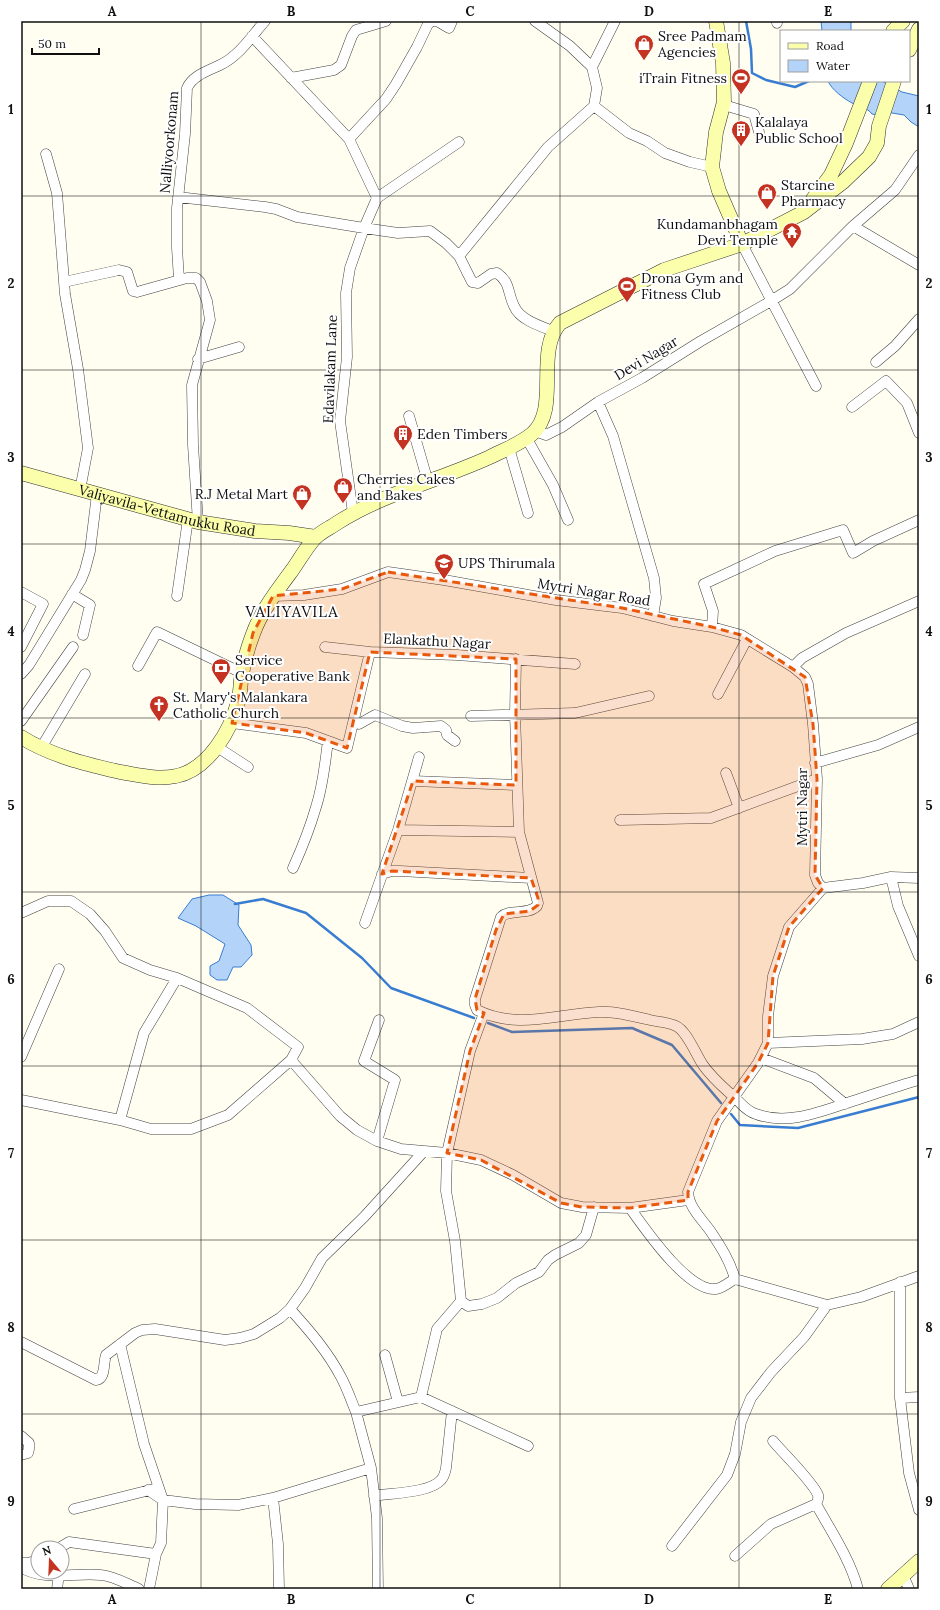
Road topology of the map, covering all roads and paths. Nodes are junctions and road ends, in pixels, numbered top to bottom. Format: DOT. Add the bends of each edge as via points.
graph roads {
  1 [pos="265,21"];
  2 [pos="386,21"];
  3 [pos="452,21"];
  4 [pos="535,21"];
  5 [pos="615,21"];
  6 [pos="716,21"];
  7 [pos="919,29"];
  8 [pos="252,36"];
  9 [pos="910,48"];
  10 [pos="592,67"];
  11 [pos="291,78"];
  12 [pos="870,82"];
  13 [pos="894,82"];
  14 [pos="724,105"];
  15 [pos="594,106"];
  16 [pos="759,132"];
  17 [pos="349,139"];
  18 [pos="459,142"];
  19 [pos="46,154"];
  20 [pos="919,155"];
  21 [pos="712,167"];
  22 [pos="178,197"];
  23 [pos="377,198"];
  24 [pos="804,212"];
  25 [pos="853,226"];
  26 [pos="364,228"];
  27 [pos="742,244"];
  28 [pos="459,256"];
  29 [pos="919,265"];
  30 [pos="179,279"];
  31 [pos="64,282"];
  32 [pos="771,302"];
  33 [pos="919,319"];
  34 [pos="553,331"];
  35 [pos="239,347"];
  36 [pos="198,359"];
  37 [pos="876,362"];
  38 [pos="816,386"];
  39 [pos="598,402"];
  40 [pos="852,407"];
  41 [pos="409,416"];
  42 [pos="919,433"];
  43 [pos="531,435"];
  44 [pos="509,448"];
  45 [pos="21,473"];
  46 [pos="428,482"];
  47 [pos="80,490"];
  48 [pos="97,494"];
  49 [pos="353,513"];
  50 [pos="528,513"];
  51 [pos="568,520"];
  52 [pos="919,520"];
  53 [pos="193,521"];
  54 [pos="316,537"];
  55 [pos="21,592"];
  56 [pos="72,594"];
  57 [pos="176,596"];
  58 [pos="273,596"];
  59 [pos="919,601"];
  60 [pos="652,616"];
  61 [pos="712,627"];
  62 [pos="83,635"];
  63 [pos="747,639"];
  64 [pos="21,647"];
  65 [pos="73,647"];
  66 [pos="325,647"];
  67 [pos="370,652"];
  68 [pos="516,659"];
  69 [pos="575,664"];
  70 [pos="138,666"];
  71 [pos="793,667"];
  72 [pos="242,673"];
  73 [pos="21,674"];
  74 [pos="85,674"];
  75 [pos="718,694"];
  76 [pos="649,696"];
  77 [pos="515,714"];
  78 [pos="471,716"];
  79 [pos="21,721"];
  80 [pos="354,722"];
  81 [pos="232,723"];
  82 [pos="813,724"];
  83 [pos="919,727"];
  84 [pos="21,737"];
  85 [pos="328,741"];
  86 [pos="455,741"];
  87 [pos="217,747"];
  88 [pos="41,748"];
  89 [pos="419,757"];
  90 [pos="815,763"];
  91 [pos="248,767"];
  92 [pos="726,773"];
  93 [pos="817,779"];
  94 [pos="413,781"];
  95 [pos="516,785"];
  96 [pos="739,808"];
  97 [pos="620,820"];
  98 [pos="398,830"];
  99 [pos="519,832"];
  100 [pos="293,868"];
  101 [pos="382,874"];
  102 [pos="891,877"];
  103 [pos="531,878"];
  104 [pos="919,878"];
  105 [pos="823,888"];
  106 [pos="21,913"];
  107 [pos="365,923"];
  108 [pos="919,956"];
  109 [pos="59,969"];
  110 [pos="177,978"];
  111 [pos="484,1013"];
  112 [pos="379,1020"];
  113 [pos="919,1022"];
  114 [pos="768,1043"];
  115 [pos="21,1057"];
  116 [pos="761,1058"];
  117 [pos="291,1060"];
  118 [pos="919,1080"];
  119 [pos="734,1098"];
  120 [pos="21,1100"];
  121 [pos="845,1104"];
  122 [pos="120,1120"];
  123 [pos="377,1141"];
  124 [pos="424,1151"];
  125 [pos="447,1153"];
  126 [pos="688,1200"];
  127 [pos="594,1207"];
  128 [pos="630,1208"];
  129 [pos="919,1276"];
  130 [pos="735,1279"];
  131 [pos="900,1282"];
  132 [pos="461,1301"];
  133 [pos="827,1305"];
  134 [pos="290,1309"];
  135 [pos="21,1342"];
  136 [pos="120,1344"];
  137 [pos="385,1355"];
  138 [pos="919,1397"];
  139 [pos="421,1398"];
  140 [pos="900,1398"];
  141 [pos="398,1402"];
  142 [pos="452,1411"];
  143 [pos="356,1412"];
  144 [pos="21,1436"];
  145 [pos="773,1442"];
  146 [pos="528,1446"];
  147 [pos="21,1454"];
  148 [pos="371,1468"];
  149 [pos="158,1487"];
  150 [pos="148,1490"];
  151 [pos="374,1496"];
  152 [pos="273,1498"];
  153 [pos="163,1500"];
  154 [pos="816,1504"];
  155 [pos="74,1509"];
  156 [pos="919,1510"];
  157 [pos="70,1542"];
  158 [pos="672,1546"];
  159 [pos="156,1554"];
  160 [pos="735,1556"];
  161 [pos="919,1561"];
  162 [pos="70,1574"];
  163 [pos="903,1575"];
  164 [pos="139,1589"];
  165 [pos="149,1589"];
  166 [pos="279,1589"];
  167 [pos="378,1589"];
  168 [pos="858,1589"];
  169 [pos="888,1589"];
  170 [pos="909,1589"];
  1 -- 8 [label="street, Nalliyoorkonam"];
  2 -- 11 [label="street" via="356,30 341,65 334,70"];
  3 -- 17 [label="street" via="449,28 437,21 428,24 396,84"];
  4 -- 10 [label="street" via="570,46"];
  5 -- 10 [label="street"];
  6 -- 14 [label="main road"];
  7 -- 9 [label="main road"];
  8 -- 11 [label="street"];
  8 -- 22 [label="street, Nalliyoorkonam" via="231,59 189,83"];
  10 -- 15 [label="street" via="597,88"];
  11 -- 17 [label="street"];
  12 -- 24 [label="main road" via="831,175"];
  13 -- 24 [label="main road" via="879,126 877,143 869,157 843,182"];
  14 -- 16 [label="street" via="754,114"];
  14 -- 21 [label="main road" via="716,132"];
  15 -- 21 [label="street" via="629,133 665,153"];
  15 -- 28 [label="street" via="548,147"];
  17 -- 23 [label="street"];
  18 -- 23 [label="street"];
  19 -- 31 [label="street" via="57,193"];
  20 -- 25 [label="street, Devi Nagar" via="895,190"];
  21 -- 27 [label="main road" via="719,191"];
  22 -- 26 [label="street" via="265,207 297,217"];
  22 -- 30 [label="street, Nalliyoorkonam"];
  23 -- 26 [label="street, Edavilakam Lane"];
  24 -- 27 [label="main road"];
  25 -- 29 [label="street"];
  25 -- 32 [label="street, Devi Nagar" via="790,288"];
  26 -- 28 [label="street" via="398,233 430,231 446,242"];
  26 -- 49 [label="street, Edavilakam Lane" via="350,268 346,293 347,357 340,421"];
  27 -- 32 [label="street"];
  27 -- 34 [label="main road" via="664,270 560,323"];
  28 -- 34 [label="street" via="472,282 478,283 497,272 506,282 514,307 532,323"];
  30 -- 31 [label="street" via="137,292 133,291 127,272 122,270"];
  30 -- 36 [label="street" via="196,278 207,301 210,320"];
  31 -- 47 [label="street" via="88,448"];
  32 -- 38 [label="street"];
  32 -- 39 [label="street, Devi Nagar"];
  33 -- 37 [label="street"];
  34 -- 43 [label="main road" via="548,346 546,406 542,420"];
  35 -- 36 [label="street"];
  36 -- 53 [label="street" via="192,385"];
  39 -- 43 [label="street, Devi Nagar" via="546,435"];
  39 -- 60 [label="street" via="613,436 654,578 656,598"];
  40 -- 42 [label="street" via="886,381 907,403"];
  41 -- 46 [label="street"];
  43 -- 44 [label="main road"];
  43 -- 51 [label="street"];
  44 -- 46 [label="main road"];
  44 -- 50 [label="street"];
  45 -- 47 [label="main road, Valiyavila-Vettamukku Road"];
  46 -- 49 [label="main road"];
  47 -- 48 [label="main road, Valiyavila-Vettamukku Road"];
  48 -- 53 [label="main road, Valiyavila-Vettamukku Road"];
  48 -- 56 [label="street" via="90,551 81,580"];
  49 -- 54 [label="main road"];
  52 -- 61 [label="street" via="853,553 843,530 775,551 704,584 713,611"];
  53 -- 54 [label="main road, Valiyavila-Vettamukku Road" via="254,531"];
  53 -- 57 [label="street"];
  54 -- 58 [label="main road"];
  55 -- 64 [label="street" via="43,604"];
  56 -- 62 [label="street" via="90,605"];
  56 -- 73 [label="street"];
  58 -- 60 [label="street, Mytri Nagar Road" via="304,595 342,589 388,572 556,600 622,608"];
  58 -- 72 [label="main road" via="253,633"];
  59 -- 71 [label="street" via="846,633 802,658"];
  60 -- 61 [label="street, Mytri Nagar Road"];
  61 -- 63 [label="street, Mytri Nagar Road"];
  63 -- 71 [label="street, Mytri Nagar Road"];
  63 -- 75 [label="street"];
  65 -- 79 [label="street"];
  66 -- 67 [label="street"];
  67 -- 68 [label="street, Elankathu Nagar"];
  67 -- 80 [label="street, Elankathu Nagar"];
  68 -- 69 [label="street, Elankathu Nagar"];
  68 -- 77 [label="street"];
  70 -- 72 [label="street" via="157,632"];
  71 -- 82 [label="street, Mytri Nagar Road" via="805,676"];
  72 -- 81 [label="main road" via="239,699"];
  74 -- 88 [label="street"];
  76 -- 77 [label="street" via="575,713"];
  77 -- 78 [label="street"];
  77 -- 95 [label="street"];
  80 -- 85 [label="street, Elankathu Nagar" via="347,748"];
  80 -- 86 [label="street" via="359,724 375,715 413,728 441,726"];
  81 -- 85 [label="street, Elankathu Nagar" via="306,733"];
  81 -- 87 [label="main road"];
  82 -- 90 [label="street, Mytri Nagar"];
  83 -- 90 [label="street" via="878,745"];
  84 -- 88 [label="main road"];
  85 -- 100 [label="street" via="317,807"];
  87 -- 88 [label="main road" via="202,763 179,776 167,778 145,777 79,763"];
  87 -- 91 [label="street"];
  89 -- 94 [label="street"];
  90 -- 93 [label="street, Mytri Nagar"];
  92 -- 96 [label="street"];
  93 -- 96 [label="street"];
  93 -- 105 [label="street, Mytri Nagar" via="815,875 818,884"];
  94 -- 95 [label="street"];
  94 -- 98 [label="street"];
  95 -- 99 [label="street"];
  96 -- 97 [label="street" via="711,818"];
  98 -- 99 [label="street"];
  98 -- 101 [label="street"];
  99 -- 103 [label="street"];
  101 -- 103 [label="street" via="400,871"];
  101 -- 107 [label="street"];
  102 -- 104 [label="street"];
  102 -- 105 [label="street"];
  102 -- 108 [label="street" via="898,906"];
  103 -- 111 [label="street" via="538,898 537,906 530,911 504,914 496,930 474,1005 477,1010"];
  105 -- 114 [label="street" via="789,927 773,976 768,1016"];
  106 -- 110 [label="street" via="48,901 71,901 90,914 123,958"];
  109 -- 115 [label="street"];
  110 -- 117 [label="street" via="247,1008 298,1048"];
  110 -- 122 [label="street" via="144,1033"];
  111 -- 119 [label="street" via="506,1020 518,1020 600,1012 675,1025 686,1035 709,1074"];
  111 -- 125 [label="street" via="470,1051"];
  112 -- 123 [label="street" via="364,1061 396,1080"];
  113 -- 114 [label="street" via="893,1034"];
  114 -- 116 [label="street"];
  116 -- 119 [label="street"];
  116 -- 121 [label="street" via="810,1076"];
  117 -- 122 [label="street" via="228,1115 191,1129 151,1129"];
  117 -- 123 [label="street" via="340,1116 357,1130"];
  118 -- 121 [label="street"];
  119 -- 121 [label="street" via="744,1108 769,1118 809,1116"];
  119 -- 126 [label="street" via="717,1121 688,1192"];
  120 -- 122 [label="street"];
  123 -- 124 [label="street" via="401,1149"];
  124 -- 125 [label="street"];
  124 -- 134 [label="street" via="364,1217 322,1258"];
  125 -- 127 [label="street" via="482,1160 561,1202"];
  125 -- 132 [label="street" via="446,1191 455,1241"];
  126 -- 128 [label="street"];
  126 -- 130 [label="street" via="727,1257"];
  127 -- 128 [label="street"];
  127 -- 132 [label="street" via="582,1241 555,1255 538,1272 516,1283 497,1298 468,1306"];
  128 -- 130 [label="street" via="656,1244 686,1277 710,1289 717,1289"];
  129 -- 131 [label="street"];
  130 -- 133 [label="street"];
  131 -- 133 [label="street" via="861,1297"];
  131 -- 140 [label="street"];
  132 -- 139 [label="street" via="437,1329"];
  133 -- 158 [label="street" via="804,1337 751,1398 741,1422 735,1454 727,1475"];
  134 -- 136 [label="street" via="254,1334 240,1338 224,1340 155,1329 135,1333"];
  134 -- 143 [label="street" via="330,1359 342,1378"];
  135 -- 136 [label="street" via="96,1380 102,1377 106,1355"];
  136 -- 149 [label="street" via="144,1444"];
  137 -- 141 [label="street"];
  138 -- 140 [label="street"];
  139 -- 141 [label="street"];
  139 -- 142 [label="street"];
  140 -- 156 [label="street" via="909,1473"];
  141 -- 143 [label="street"];
  142 -- 146 [label="street"];
  142 -- 151 [label="street" via="446,1468 440,1481 418,1490"];
  143 -- 148 [label="street"];
  144 -- 147 [label="street" via="29,1443 30,1449 28,1453"];
  145 -- 154 [label="street" via="812,1485 818,1494"];
  148 -- 151 [label="street"];
  148 -- 152 [label="street"];
  149 -- 150 [label="street"];
  149 -- 153 [label="street"];
  150 -- 153 [label="street"];
  150 -- 155 [label="street"];
  151 -- 167 [label="street" via="377,1518"];
  152 -- 153 [label="street" via="238,1505"];
  152 -- 166 [label="street"];
  153 -- 159 [label="street" via="161,1543"];
  154 -- 160 [label="street" via="771,1524"];
  154 -- 168 [label="street" via="836,1539"];
  157 -- 159 [label="street"];
  159 -- 165 [label="street"];
  161 -- 163 [label="main road"];
  162 -- 164 [label="street" via="103,1575"];
  163 -- 169 [label="main road"];
  163 -- 170 [label="street"];
}
